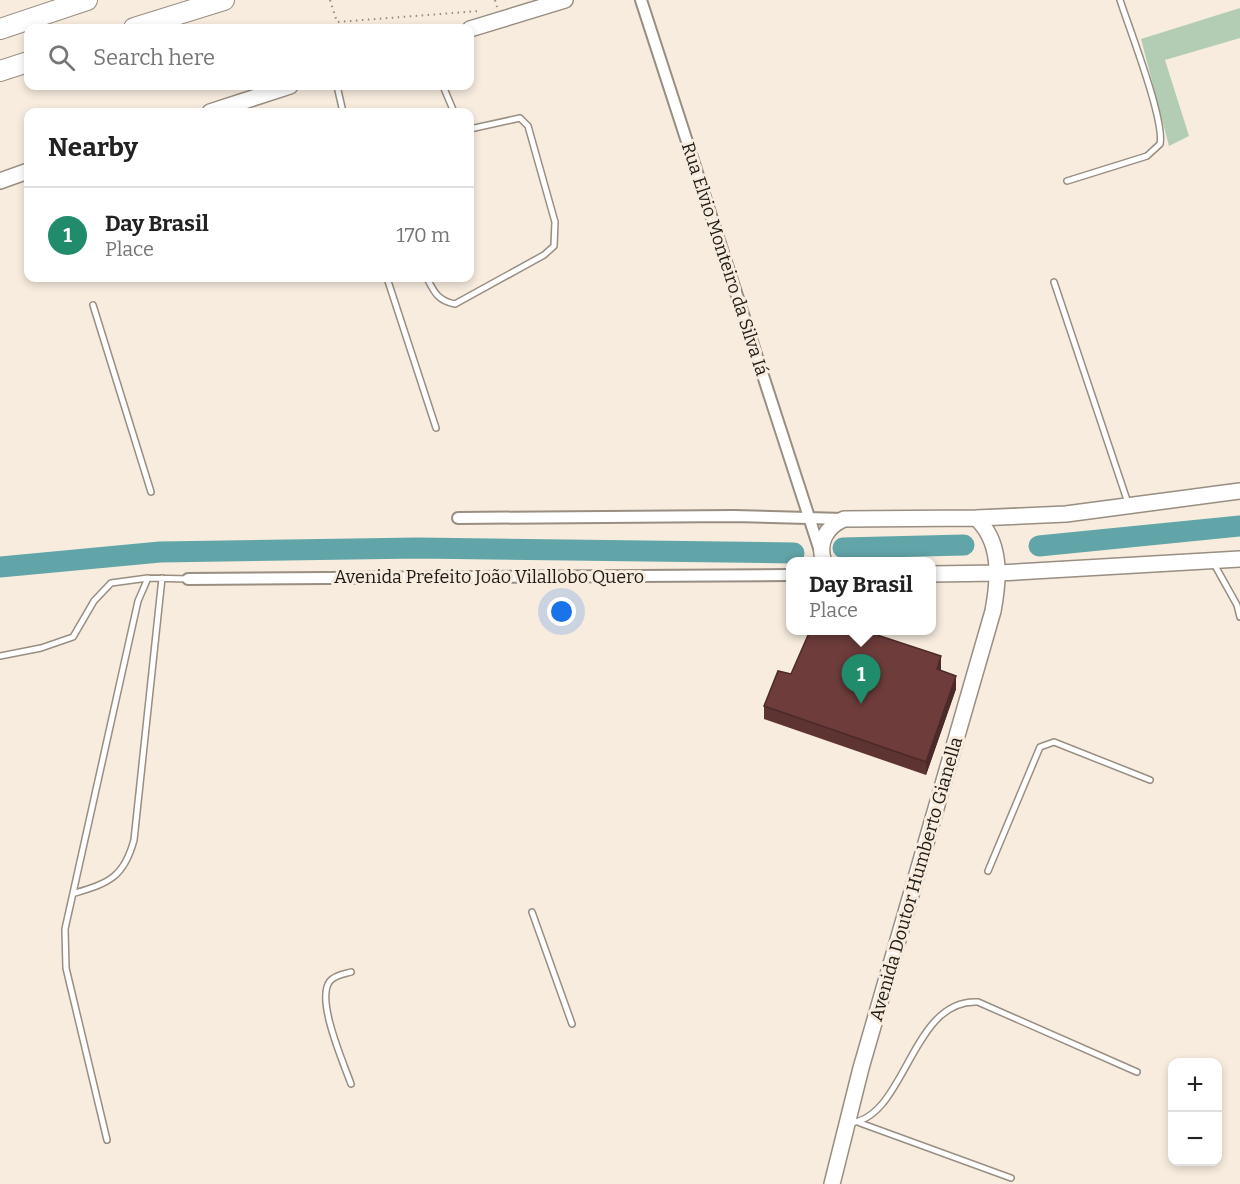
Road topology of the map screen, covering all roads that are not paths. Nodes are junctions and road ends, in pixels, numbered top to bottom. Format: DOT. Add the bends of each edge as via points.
graph roads {
  1 [pos="87,0"];
  2 [pos="224,0"];
  3 [pos="565,0"];
  4 [pos="641,0"];
  5 [pos="1120,0"];
  6 [pos="147,24"];
  7 [pos="474,28"];
  8 [pos="0,29"];
  9 [pos="24,63"];
  10 [pos="0,71"];
  11 [pos="278,90"];
  12 [pos="338,90"];
  13 [pos="444,90"];
  14 [pos="222,108"];
  15 [pos="342,108"];
  16 [pos="452,108"];
  17 [pos="474,128"];
  18 [pos="24,172"];
  19 [pos="0,181"];
  20 [pos="1067,181"];
  21 [pos="388,282"];
  22 [pos="429,282"];
  23 [pos="1054,282"];
  24 [pos="93,305"];
  25 [pos="436,428"];
  26 [pos="1240,491"];
  27 [pos="151,492"];
  28 [pos="1129,507"];
  29 [pos="458,518"];
  30 [pos="808,518"];
  31 [pos="976,518"];
  32 [pos="844,519"];
  33 [pos="822,557"];
  34 [pos="1240,559"];
  35 [pos="1213,561"];
  36 [pos="999,573"];
  37 [pos="936,574"];
  38 [pos="786,575"];
  39 [pos="148,578"];
  40 [pos="162,578"];
  41 [pos="188,579"];
  42 [pos="1240,617"];
  43 [pos="0,656"];
  44 [pos="1150,780"];
  45 [pos="988,871"];
  46 [pos="75,893"];
  47 [pos="532,912"];
  48 [pos="351,972"];
  49 [pos="572,1024"];
  50 [pos="1137,1072"];
  51 [pos="351,1084"];
  52 [pos="853,1123"];
  53 [pos="107,1140"];
  54 [pos="1011,1178"];
  55 [pos="832,1184"];
  1 -- 8 [label="highway"];
  2 -- 6 [label="highway"];
  3 -- 7 [label="main road"];
  4 -- 30 [label="street, Rua Elvio Monteiro da Silva Iá"];
  5 -- 20 [label="lane" via="1152,101 1160,144 1147,156"];
  9 -- 10 [label="highway"];
  11 -- 14 [label="main road"];
  12 -- 15 [label="lane"];
  13 -- 16 [label="lane"];
  17 -- 22 [label="lane" via="520,118 528,126 555,222 554,246 455,304 436,296"];
  18 -- 19 [label="main road"];
  21 -- 25 [label="lane"];
  23 -- 28 [label="lane"];
  24 -- 27 [label="lane"];
  26 -- 28 [label="main road"];
  28 -- 31 [label="main road"];
  29 -- 30 [label="street"];
  30 -- 32 [label="street"];
  30 -- 33 [label="street"];
  31 -- 32 [label="main road"];
  31 -- 36 [label="main road" via="987,534"];
  32 -- 33 [label="main road" via="823,538"];
  34 -- 35 [label="main road"];
  35 -- 36 [label="main road"];
  35 -- 42 [label="lane"];
  36 -- 37 [label="main road"];
  36 -- 52 [label="main road, Avenida Doutor Humberto Gianella" via="993,611"];
  38 -- 41 [label="street, Avenida Prefeito João Vilallobo Quero"];
  39 -- 40 [label="lane"];
  39 -- 43 [label="lane" via="111,584 94,601 73,636 41,648"];
  39 -- 46 [label="lane" via="132,623"];
  40 -- 41 [label="lane"];
  40 -- 46 [label="lane" via="132,851 129,861 112,879"];
  44 -- 45 [label="lane" via="1054,742 1040,747"];
  46 -- 53 [label="lane" via="65,929 66,968"];
  47 -- 49 [label="lane"];
  48 -- 51 [label="lane" via="331,980 326,1004"];
  50 -- 52 [label="lane" via="978,1002 965,1001 954,1005 929,1028 876,1111"];
  52 -- 54 [label="lane"];
  52 -- 55 [label="main road, Avenida Doutor Humberto Gianella"];
}
